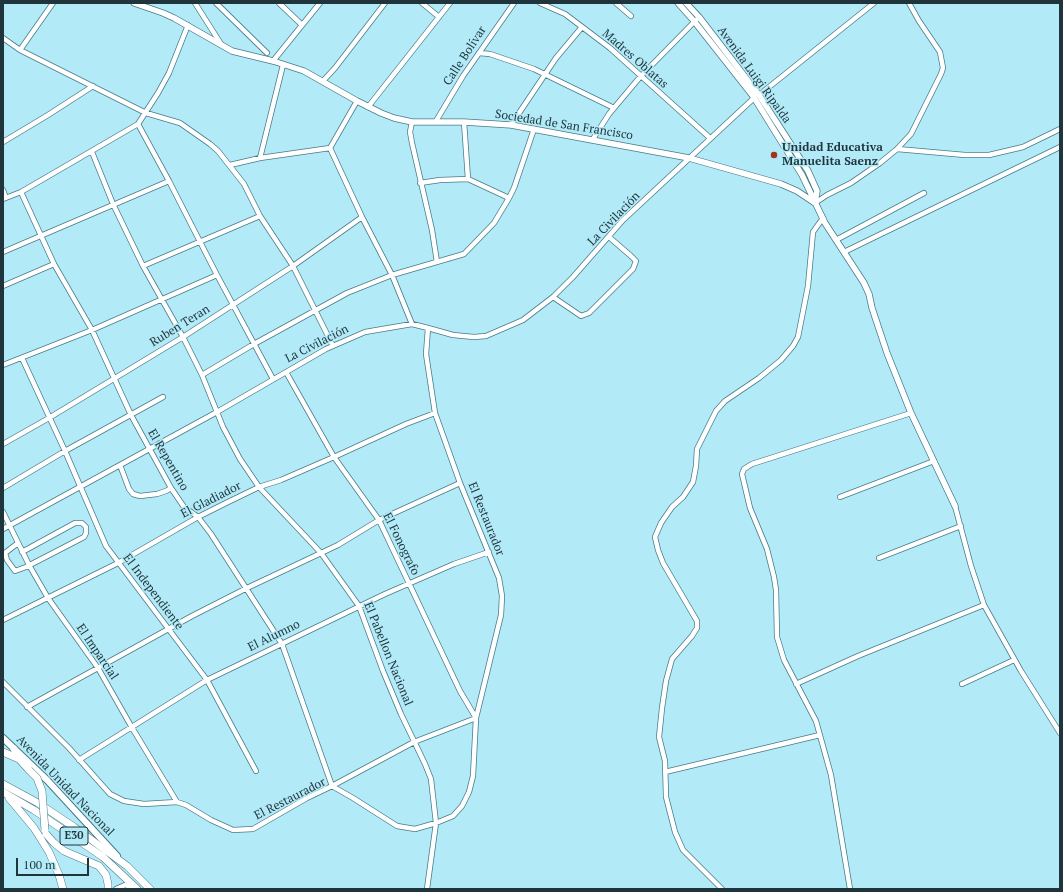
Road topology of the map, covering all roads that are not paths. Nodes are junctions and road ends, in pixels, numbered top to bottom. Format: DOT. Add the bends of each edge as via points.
graph roads {
  1 [pos="53,3"];
  2 [pos="134,3"];
  3 [pos="195,3"];
  4 [pos="216,3"];
  5 [pos="279,3"];
  6 [pos="320,3"];
  7 [pos="385,3"];
  8 [pos="422,3"];
  9 [pos="450,3"];
  10 [pos="514,3"];
  11 [pos="540,3"];
  12 [pos="616,3"];
  13 [pos="678,3"];
  14 [pos="686,3"];
  15 [pos="874,3"];
  16 [pos="909,3"];
  17 [pos="631,16"];
  18 [pos="439,17"];
  19 [pos="696,19"];
  20 [pos="188,25"];
  21 [pos="302,25"];
  22 [pos="582,27"];
  23 [pos="3,38"];
  24 [pos="222,46"];
  25 [pos="20,50"];
  26 [pos="266,53"];
  27 [pos="479,53"];
  28 [pos="273,61"];
  29 [pos="283,65"];
  30 [pos="546,75"];
  31 [pos="640,77"];
  32 [pos="323,81"];
  33 [pos="93,86"];
  34 [pos="756,97"];
  35 [pos="357,101"];
  36 [pos="368,107"];
  37 [pos="614,108"];
  38 [pos="146,113"];
  39 [pos="436,121"];
  40 [pos="412,122"];
  41 [pos="464,122"];
  42 [pos="138,124"];
  43 [pos="511,125"];
  44 [pos="1060,129"];
  45 [pos="534,130"];
  46 [pos="710,138"];
  47 [pos="593,139"];
  48 [pos="3,142"];
  49 [pos="1060,147"];
  50 [pos="330,148"];
  51 [pos="897,149"];
  52 [pos="92,152"];
  53 [pos="260,158"];
  54 [pos="689,158"];
  55 [pos="230,165"];
  56 [pos="468,179"];
  57 [pos="169,181"];
  58 [pos="420,183"];
  59 [pos="3,190"];
  60 [pos="21,192"];
  61 [pos="924,194"];
  62 [pos="4,198"];
  63 [pos="509,198"];
  64 [pos="815,203"];
  65 [pos="113,204"];
  66 [pos="260,216"];
  67 [pos="362,217"];
  68 [pos="822,218"];
  69 [pos="42,236"];
  70 [pos="609,237"];
  71 [pos="836,240"];
  72 [pos="200,241"];
  73 [pos="3,252"];
  74 [pos="844,252"];
  75 [pos="437,262"];
  76 [pos="54,264"];
  77 [pos="143,266"];
  78 [pos="294,266"];
  79 [pos="217,275"];
  80 [pos="392,275"];
  81 [pos="3,286"];
  82 [pos="553,297"];
  83 [pos="162,300"];
  84 [pos="233,304"];
  85 [pos="315,310"];
  86 [pos="412,324"];
  87 [pos="428,328"];
  88 [pos="92,330"];
  89 [pos="183,337"];
  90 [pos="254,344"];
  91 [pos="332,346"];
  92 [pos="22,358"];
  93 [pos="3,365"];
  94 [pos="286,372"];
  95 [pos="202,375"];
  96 [pos="113,378"];
  97 [pos="273,379"];
  98 [pos="163,397"];
  99 [pos="217,412"];
  100 [pos="435,413"];
  101 [pos="911,413"];
  102 [pos="131,415"];
  103 [pos="49,418"];
  104 [pos="3,444"];
  105 [pos="149,449"];
  106 [pos="65,451"];
  107 [pos="334,457"];
  108 [pos="934,460"];
  109 [pos="120,465"];
  110 [pos="460,483"];
  111 [pos="80,486"];
  112 [pos="259,487"];
  113 [pos="3,488"];
  114 [pos="171,488"];
  115 [pos="840,497"];
  116 [pos="955,506"];
  117 [pos="3,512"];
  118 [pos="198,517"];
  119 [pos="379,520"];
  120 [pos="10,526"];
  121 [pos="961,526"];
  122 [pos="3,529"];
  123 [pos="18,543"];
  124 [pos="22,552"];
  125 [pos="489,552"];
  126 [pos="321,553"];
  127 [pos="878,558"];
  128 [pos="118,563"];
  129 [pos="29,565"];
  130 [pos="409,583"];
  131 [pos="247,588"];
  132 [pos="48,598"];
  133 [pos="984,605"];
  134 [pos="359,606"];
  135 [pos="3,620"];
  136 [pos="169,630"];
  137 [pos="282,644"];
  138 [pos="1014,660"];
  139 [pos="98,668"];
  140 [pos="207,680"];
  141 [pos="3,682"];
  142 [pos="796,684"];
  143 [pos="962,684"];
  144 [pos="28,707"];
  145 [pos="476,718"];
  146 [pos="131,726"];
  147 [pos="1060,733"];
  148 [pos="820,735"];
  149 [pos="3,738"];
  150 [pos="414,742"];
  151 [pos="14,749"];
  152 [pos="3,752"];
  153 [pos="19,759"];
  154 [pos="79,760"];
  155 [pos="256,771"];
  156 [pos="665,772"];
  157 [pos="3,784"];
  158 [pos="332,786"];
  159 [pos="4,793"];
  160 [pos="178,802"];
  161 [pos="436,823"];
  162 [pos="46,832"];
  163 [pos="127,866"];
  164 [pos="63,889"];
  165 [pos="108,889"];
  166 [pos="116,889"];
  167 [pos="136,889"];
  168 [pos="150,889"];
  169 [pos="427,889"];
  170 [pos="722,889"];
  171 [pos="850,889"];
  1 -- 25 [label="street"];
  2 -- 20 [label="street, Sociedad de San Francisco" via="164,13"];
  3 -- 24 [label="street"];
  4 -- 26 [label="street"];
  5 -- 21 [label="street"];
  6 -- 21 [label="street"];
  7 -- 32 [label="street"];
  8 -- 18 [label="street"];
  9 -- 18 [label="street"];
  10 -- 27 [label="street, Calle Bolívar"];
  11 -- 22 [label="street, Madres Oblatas" via="564,14"];
  12 -- 17 [label="street"];
  13 -- 19 [label="street, Avenida Luigi Ripalda"];
  14 -- 19 [label="street, Avenida Luigi Ripalda"];
  15 -- 34 [label="street, La Civilación"];
  16 -- 51 [label="street" via="940,52 943,68 911,134"];
  18 -- 36 [label="street"];
  19 -- 31 [label="street"];
  19 -- 34 [label="street, Avenida Luigi Ripalda"];
  20 -- 24 [label="street, Sociedad de San Francisco"];
  20 -- 38 [label="street" via="169,73"];
  21 -- 28 [label="street"];
  22 -- 30 [label="street" via="556,58"];
  22 -- 31 [label="street, Madres Oblatas" via="610,48"];
  23 -- 25 [label="street"];
  24 -- 28 [label="street, Sociedad de San Francisco"];
  25 -- 33 [label="street"];
  27 -- 30 [label="street" via="524,65"];
  27 -- 39 [label="street, Calle Bolívar"];
  28 -- 29 [label="street, Sociedad de San Francisco"];
  29 -- 32 [label="street, Sociedad de San Francisco" via="304,71"];
  29 -- 53 [label="street"];
  30 -- 37 [label="street"];
  30 -- 43 [label="street"];
  31 -- 37 [label="street"];
  31 -- 46 [label="street, Madres Oblatas"];
  32 -- 35 [label="street, Sociedad de San Francisco"];
  33 -- 38 [label="street"];
  33 -- 48 [label="street"];
  34 -- 46 [label="street, La Civilación"];
  34 -- 64 [label="street, Avenida Luigi Ripalda" via="802,175"];
  35 -- 36 [label="street, Sociedad de San Francisco"];
  35 -- 50 [label="street"];
  36 -- 40 [label="street, Sociedad de San Francisco"];
  37 -- 47 [label="street"];
  38 -- 42 [label="street"];
  38 -- 55 [label="street" via="180,123 210,144"];
  39 -- 40 [label="street, Sociedad de San Francisco"];
  39 -- 41 [label="street, Sociedad de San Francisco"];
  40 -- 58 [label="street" via="410,132"];
  41 -- 43 [label="street, Sociedad de San Francisco"];
  41 -- 56 [label="street"];
  42 -- 52 [label="street"];
  42 -- 57 [label="street"];
  43 -- 45 [label="street, Sociedad de San Francisco"];
  44 -- 51 [label="street" via="1023,147 990,155"];
  45 -- 47 [label="street, Sociedad de San Francisco"];
  45 -- 63 [label="street"];
  46 -- 54 [label="street, La Civilación"];
  47 -- 54 [label="street, Sociedad de San Francisco"];
  49 -- 74 [label="street"];
  50 -- 53 [label="street"];
  50 -- 67 [label="street"];
  51 -- 64 [label="street" via="851,183"];
  52 -- 60 [label="street"];
  52 -- 65 [label="street, El Pabellon Nacional"];
  53 -- 55 [label="street"];
  54 -- 64 [label="street, Sociedad de San Francisco" via="781,184"];
  54 -- 70 [label="street, La Civilación" via="623,220"];
  55 -- 66 [label="street"];
  56 -- 58 [label="street"];
  56 -- 63 [label="street"];
  57 -- 65 [label="street"];
  57 -- 72 [label="street"];
  58 -- 75 [label="street"];
  59 -- 62 [label="street"];
  60 -- 62 [label="street"];
  60 -- 69 [label="street, El Repentino"];
  61 -- 71 [label="street"];
  63 -- 75 [label="street" via="494,222 464,254"];
  64 -- 68 [label="street, Avenida Luigi Ripalda"];
  65 -- 69 [label="street"];
  65 -- 77 [label="street, El Pabellon Nacional"];
  66 -- 72 [label="street"];
  66 -- 78 [label="street"];
  67 -- 78 [label="street, Ruben Teran"];
  67 -- 80 [label="street"];
  68 -- 71 [label="street, Avenida Luigi Ripalda"];
  68 -- 156 [label="street" via="813,232 808,286 794,346 781,360 725,401 716,411 697,449 693,482 672,507 655,537 664,563 697,621 697,628 692,636 672,659 666,681 660,737"];
  69 -- 73 [label="street"];
  69 -- 76 [label="street, El Repentino"];
  70 -- 82 [label="street, La Civilación"];
  70 -- 82 [label="street" via="636,261 633,269 589,313 581,316"];
  71 -- 74 [label="street, Avenida Luigi Ripalda"];
  72 -- 77 [label="street"];
  72 -- 79 [label="street"];
  74 -- 101 [label="street, Avenida Luigi Ripalda" via="869,294 887,353"];
  75 -- 80 [label="street"];
  76 -- 81 [label="street"];
  76 -- 88 [label="street, El Repentino"];
  77 -- 83 [label="street, El Pabellon Nacional"];
  78 -- 84 [label="street, Ruben Teran"];
  78 -- 85 [label="street"];
  79 -- 83 [label="street"];
  79 -- 84 [label="street"];
  80 -- 85 [label="street"];
  80 -- 86 [label="street"];
  82 -- 87 [label="street, La Civilación" via="522,320 486,336 474,338"];
  83 -- 88 [label="street"];
  83 -- 89 [label="street, El Pabellon Nacional"];
  84 -- 89 [label="street, Ruben Teran"];
  84 -- 90 [label="street"];
  85 -- 90 [label="street"];
  85 -- 91 [label="street"];
  86 -- 87 [label="street, La Civilación"];
  86 -- 91 [label="street, La Civilación" via="365,332"];
  87 -- 100 [label="street, El Restaurador" via="426,354"];
  88 -- 92 [label="street"];
  88 -- 96 [label="street, El Repentino"];
  89 -- 95 [label="street, El Pabellon Nacional"];
  89 -- 96 [label="street, Ruben Teran"];
  90 -- 95 [label="street"];
  90 -- 97 [label="street"];
  91 -- 94 [label="street, La Civilación"];
  92 -- 93 [label="street"];
  92 -- 103 [label="street, El Independiente"];
  94 -- 97 [label="street, La Civilación"];
  94 -- 107 [label="street, El Fonografo"];
  95 -- 99 [label="street, El Pabellon Nacional"];
  96 -- 102 [label="street, El Repentino"];
  96 -- 103 [label="street, Ruben Teran"];
  97 -- 99 [label="street, La Civilación"];
  98 -- 102 [label="street"];
  99 -- 105 [label="street, La Civilación"];
  99 -- 112 [label="street, El Pabellon Nacional" via="237,453"];
  100 -- 107 [label="street, El Gladiador"];
  100 -- 110 [label="street, El Restaurador"];
  101 -- 108 [label="street, Avenida Luigi Ripalda"];
  101 -- 142 [label="street" via="752,464 744,469 742,474 750,508 767,549 774,577 777,637 784,660"];
  102 -- 105 [label="street, El Repentino"];
  102 -- 106 [label="street"];
  103 -- 104 [label="street, Ruben Teran"];
  103 -- 106 [label="street, El Independiente"];
  105 -- 109 [label="street, La Civilación"];
  105 -- 114 [label="street, El Repentino"];
  106 -- 111 [label="street, El Independiente"];
  106 -- 113 [label="street"];
  107 -- 112 [label="street, El Gladiador"];
  107 -- 119 [label="street, El Fonografo"];
  108 -- 115 [label="street"];
  108 -- 116 [label="street, Avenida Luigi Ripalda"];
  109 -- 111 [label="street, La Civilación"];
  109 -- 114 [label="street" via="133,494 157,494"];
  110 -- 119 [label="street"];
  110 -- 125 [label="street, El Restaurador"];
  111 -- 120 [label="street, La Civilación"];
  111 -- 128 [label="street, El Independiente" via="106,546"];
  112 -- 118 [label="street, El Gladiador"];
  112 -- 126 [label="street, El Pabellon Nacional"];
  114 -- 118 [label="street, El Repentino" via="184,507"];
  116 -- 121 [label="street"];
  117 -- 120 [label="street, El Imparcial"];
  118 -- 128 [label="street, El Gladiador"];
  118 -- 131 [label="street, El Repentino"];
  119 -- 126 [label="street"];
  119 -- 130 [label="street, El Fonografo"];
  120 -- 122 [label="street, La Civilación"];
  120 -- 123 [label="street, El Imparcial"];
  121 -- 127 [label="street"];
  121 -- 133 [label="street"];
  123 -- 124 [label="street, El Imparcial"];
  123 -- 129 [label="street" via="6,551 7,560 15,571"];
  124 -- 129 [label="street, El Imparcial"];
  124 -- 129 [label="street" via="76,523 82,523 86,527 84,536"];
  125 -- 130 [label="street, El Alumno"];
  125 -- 145 [label="street, El Restaurador" via="499,578 502,596 501,615"];
  126 -- 131 [label="street"];
  126 -- 134 [label="street, El Pabellon Nacional"];
  128 -- 132 [label="street, El Gladiador"];
  128 -- 136 [label="street, El Independiente"];
  129 -- 132 [label="street, El Imparcial"];
  130 -- 134 [label="street, El Alumno"];
  130 -- 145 [label="street, El Fonografo" via="460,691"];
  131 -- 136 [label="street"];
  131 -- 137 [label="street, El Repentino"];
  132 -- 135 [label="street, El Gladiador"];
  132 -- 139 [label="street, El Imparcial"];
  133 -- 138 [label="street"];
  133 -- 142 [label="street"];
  134 -- 137 [label="street, El Alumno"];
  134 -- 150 [label="street, El Pabellon Nacional" via="383,671"];
  136 -- 139 [label="street"];
  136 -- 140 [label="street, El Independiente"];
  137 -- 140 [label="street, El Alumno"];
  137 -- 158 [label="street, El Repentino"];
  138 -- 143 [label="street"];
  138 -- 147 [label="street"];
  139 -- 144 [label="street"];
  139 -- 146 [label="street, El Imparcial"];
  140 -- 146 [label="street, El Alumno"];
  140 -- 155 [label="street, El Independiente"];
  141 -- 144 [label="street, El Restaurador"];
  142 -- 148 [label="street" via="816,721"];
  144 -- 154 [label="street, El Restaurador"];
  145 -- 150 [label="street"];
  145 -- 161 [label="street, El Restaurador" via="473,776 469,792 453,816"];
  146 -- 154 [label="street, El Alumno"];
  146 -- 160 [label="street, El Imparcial"];
  148 -- 156 [label="street"];
  148 -- 171 [label="street" via="831,775"];
  149 -- 151 [label="main road, Avenida Unidad Nacional"];
  150 -- 158 [label="street"];
  150 -- 161 [label="street, El Pabellon Nacional" via="430,779"];
  151 -- 153 [label="main road"];
  151 -- 163 [label="main road, Avenida Unidad Nacional" via="47,780"];
  152 -- 153 [label="main road"];
  153 -- 162 [label="main road, bridge" via="37,778 42,791"];
  154 -- 160 [label="street, El Restaurador" via="110,794 124,801 144,804"];
  156 -- 170 [label="street" via="666,798 678,841 683,850"];
  157 -- 163 [label="main road, E30" via="38,803"];
  158 -- 160 [label="street, El Restaurador" via="253,829 233,830"];
  158 -- 161 [label="street, El Restaurador" via="397,826 414,829"];
  159 -- 164 [label="main road" via="34,828 49,852"];
  159 -- 167 [label="main road, E30" via="103,856"];
  161 -- 169 [label="street, El Pabellon Nacional"];
  162 -- 164 [label="main road" via="62,874"];
  162 -- 165 [label="main road" via="64,851 99,866 106,875"];
  163 -- 168 [label="main road, E30"];
  166 -- 167 [label="street" via="125,885"];
}
